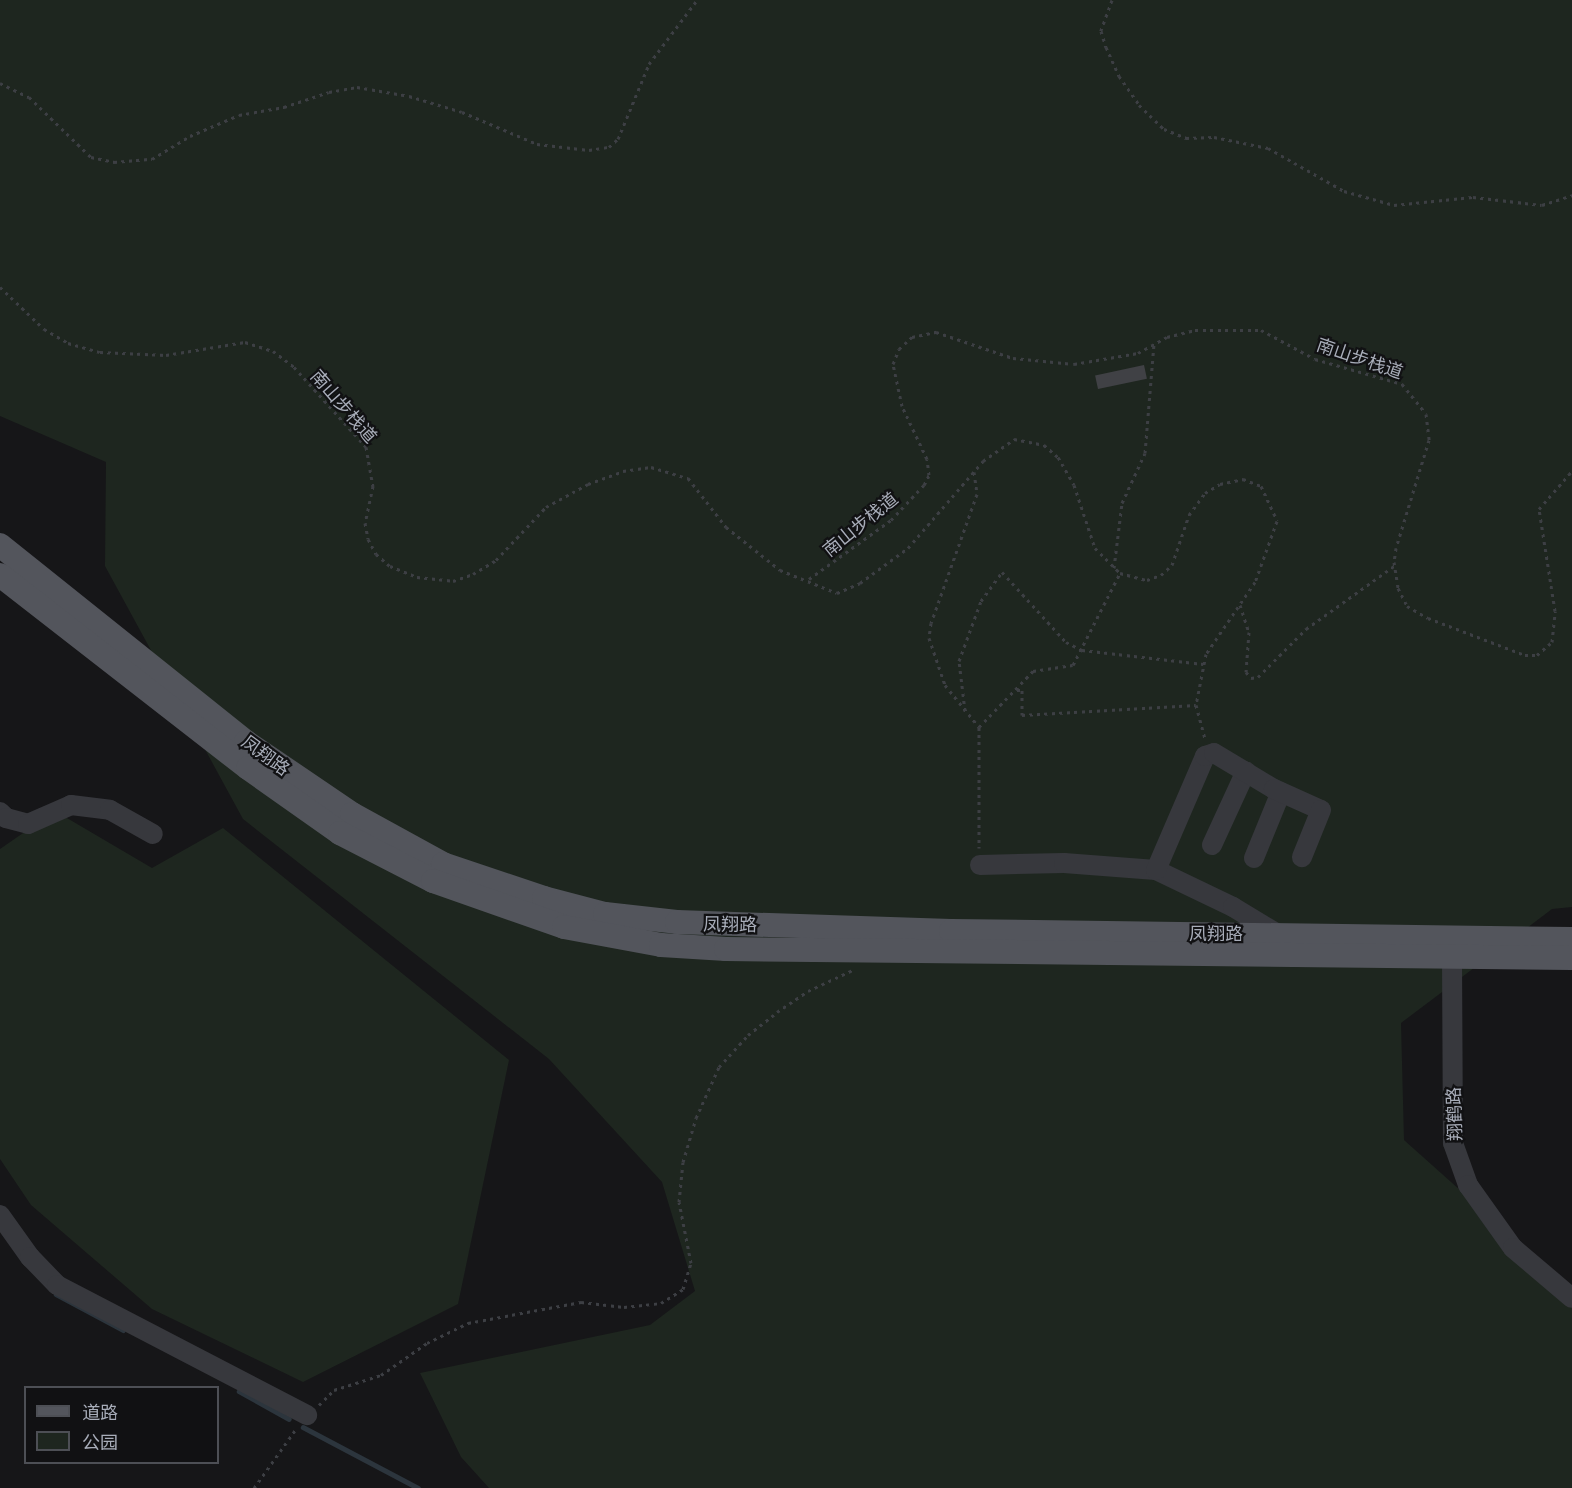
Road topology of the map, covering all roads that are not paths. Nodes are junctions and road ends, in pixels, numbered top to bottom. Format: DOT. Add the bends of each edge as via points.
graph roads {
  1 [pos="0,545"];
  2 [pos="0,575"];
  3 [pos="1246,771"];
  4 [pos="1281,792"];
  5 [pos="0,812"];
  6 [pos="153,834"];
  7 [pos="1212,845"];
  8 [pos="1302,857"];
  9 [pos="1254,858"];
  10 [pos="981,865"];
  11 [pos="1156,870"];
  12 [pos="1276,933"];
  13 [pos="1572,939"];
  14 [pos="1452,957"];
  15 [pos="1572,958"];
  16 [pos="0,1215"];
  17 [pos="1572,1298"];
  18 [pos="307,1415"];
  1 -- 12 [label="main road, 凤翔路" via="246,742 352,814 443,864 544,898 605,914 701,923 998,932"];
  2 -- 14 [label="main road, 凤翔路" via="305,811 400,867 564,927 661,945"];
  3 -- 4 [label="street"];
  3 -- 7 [label="street"];
  3 -- 11 [label="street" via="1226,757 1209,755"];
  4 -- 8 [label="street" via="1321,810"];
  4 -- 9 [label="street"];
  5 -- 6 [label="street" via="6,818 28,824 71,805 110,810"];
  10 -- 11 [label="street" via="1064,863"];
  11 -- 12 [label="street" via="1233,907"];
  12 -- 13 [label="main road, 凤翔路"];
  14 -- 15 [label="main road, 凤翔路"];
  14 -- 17 [label="street, 翔鹤路" via="1453,1143 1464,1175 1513,1248"];
  16 -- 18 [label="street" via="30,1257 57,1285"];
}
